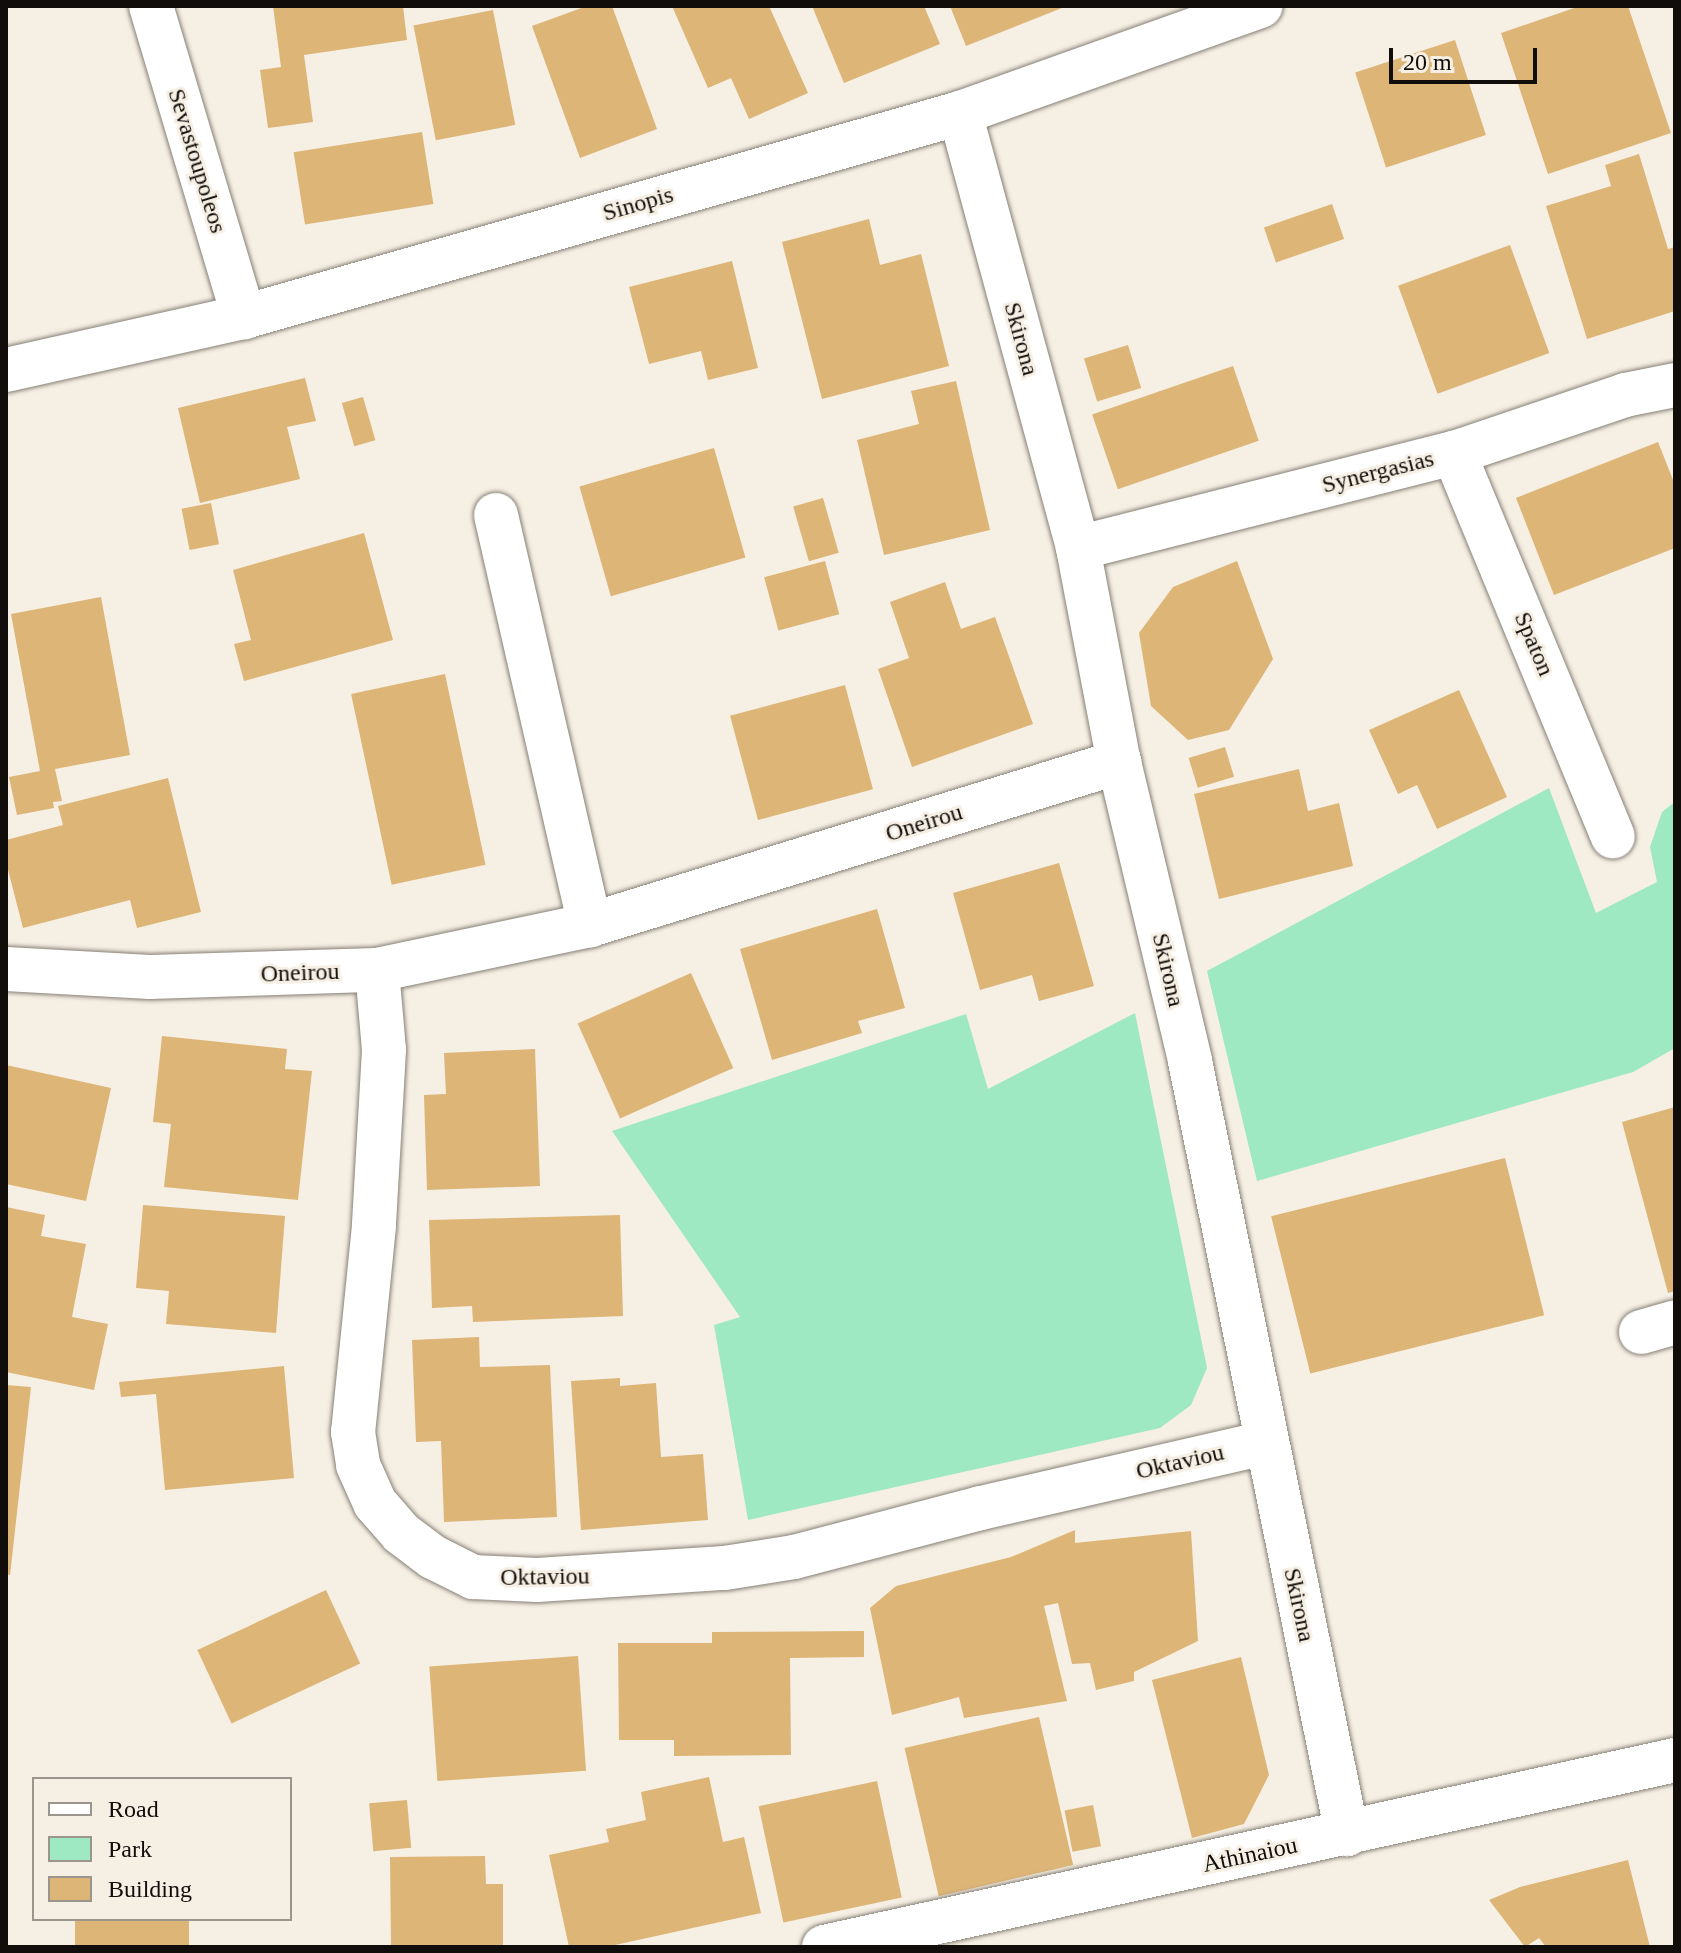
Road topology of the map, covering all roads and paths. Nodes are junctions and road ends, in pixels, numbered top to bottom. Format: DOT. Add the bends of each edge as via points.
graph roads {
  1 [pos="151,6"];
  2 [pos="1261,6"];
  3 [pos="1203,15"];
  4 [pos="960,113"];
  5 [pos="244,317"];
  6 [pos="6,370"];
  7 [pos="1675,385"];
  8 [pos="1454,453"];
  9 [pos="496,515"];
  10 [pos="1078,548"];
  11 [pos="1119,762"];
  12 [pos="1613,836"];
  13 [pos="590,925"];
  14 [pos="6,969"];
  15 [pos="377,970"];
  16 [pos="1265,1443"];
  17 [pos="1675,1760"];
  18 [pos="1347,1834"];
  19 [pos="906,1940"];
  20 [pos="824,1947"];
  1 -- 5 [label="street, Sevastoupoleos"];
  2 -- 3 [label="street, Sinopis"];
  3 -- 4 [label="street, Sinopis"];
  4 -- 5 [label="street, Sinopis"];
  4 -- 10 [label="street, Skirona"];
  5 -- 6 [label="street, Sinopis"];
  7 -- 8 [label="street, Synergasias" via="1625,395"];
  8 -- 10 [label="street, Synergasias"];
  8 -- 12 [label="street, Spaton"];
  9 -- 13 [label="street"];
  10 -- 11 [label="street, Skirona"];
  11 -- 13 [label="street, Oneirou"];
  11 -- 16 [label="street, Skirona" via="1190,1061"];
  13 -- 15 [label="street, Oneirou"];
  14 -- 15 [label="street, Oneirou" via="150,977"];
  15 -- 16 [label="street, Oktaviou" via="384,1050 374,1226 353,1432 358,1465 375,1503 401,1533 433,1557 473,1577 537,1580 725,1568 794,1557"];
  16 -- 18 [label="street, Skirona"];
  17 -- 18 [label="street, Athinaiou"];
  18 -- 19 [label="street, Athinaiou"];
  19 -- 20 [label="street, Athinaiou"];
}
